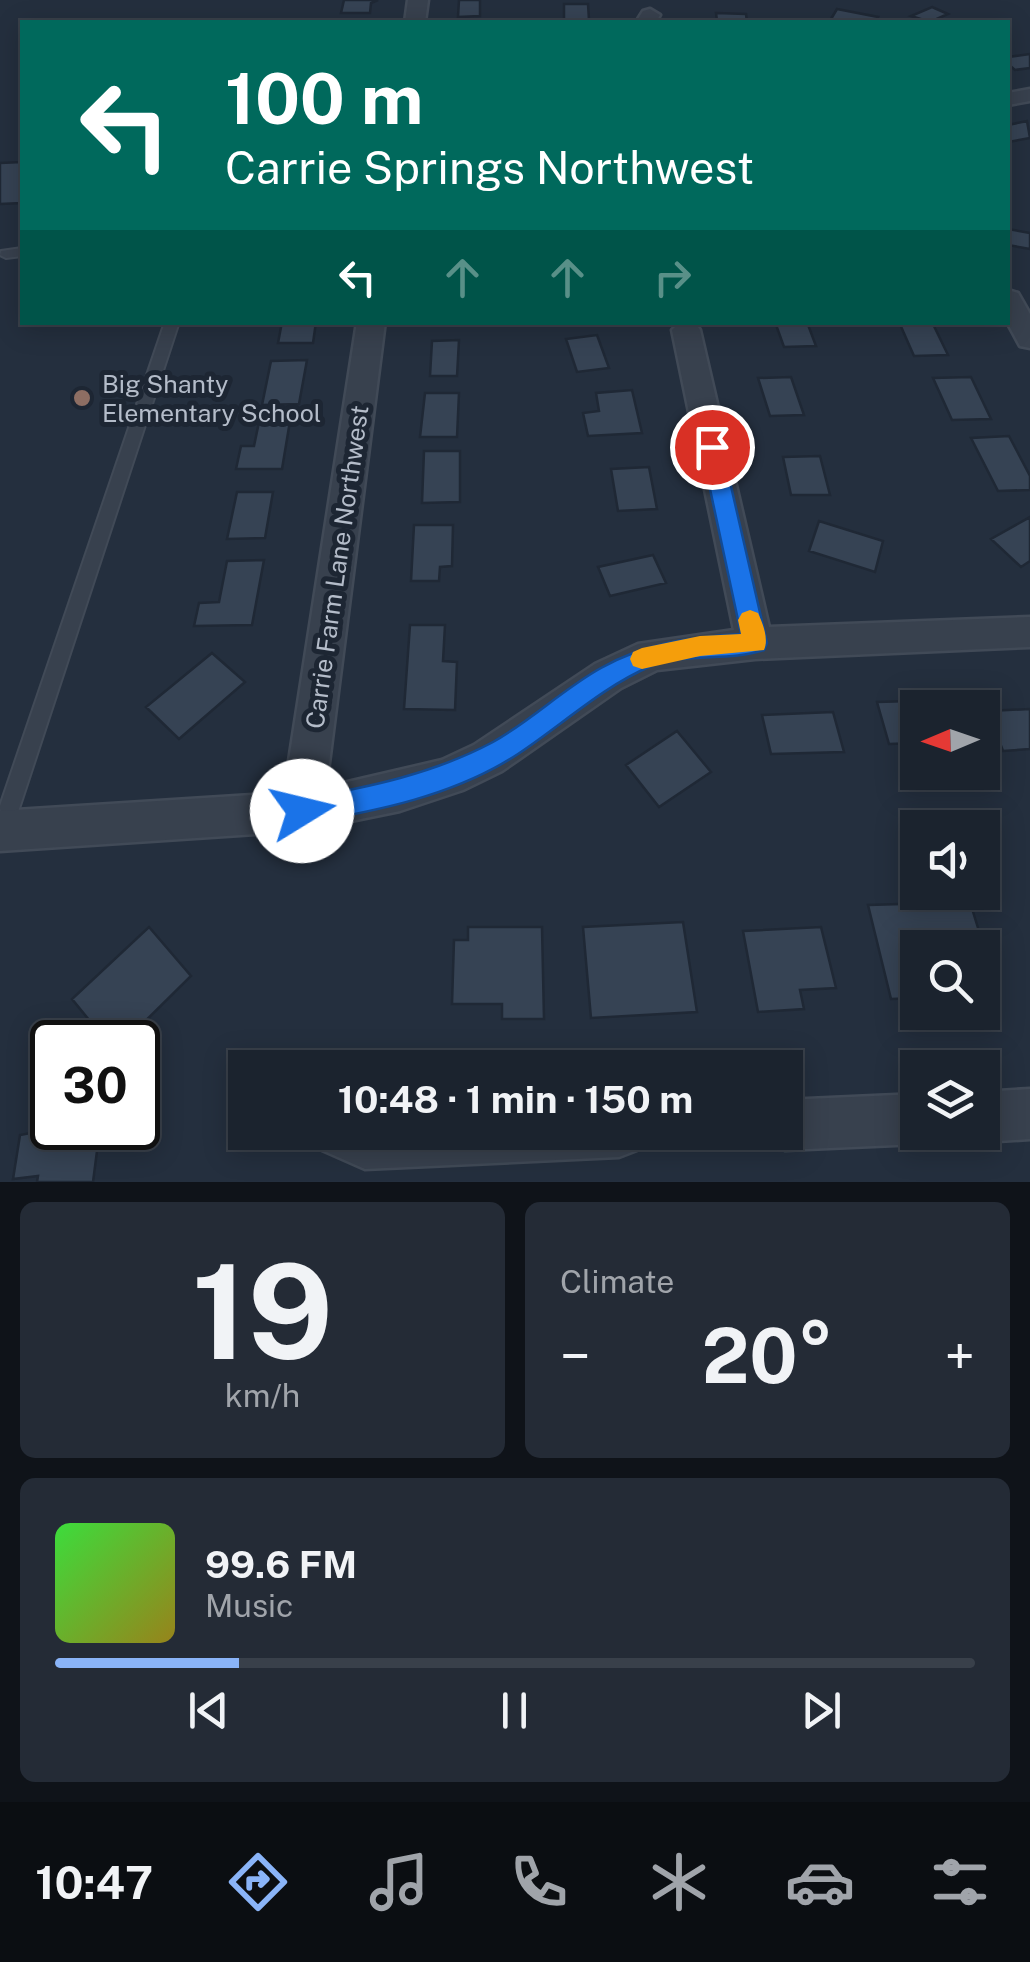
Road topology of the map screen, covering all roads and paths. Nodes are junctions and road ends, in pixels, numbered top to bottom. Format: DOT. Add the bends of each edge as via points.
graph roads {
  1 [pos="20,252"];
  2 [pos="6,254"];
  3 [pos="1010,303"];
  4 [pos="171,325"];
  5 [pos="371,325"];
  6 [pos="686,330"];
  7 [pos="1030,339"];
  8 [pos="1030,632"];
  9 [pos="755,643"];
  10 [pos="302,811"];
  11 [pos="1,831"];
  12 [pos="1030,1114"];
  13 [pos="1000,1115"];
  14 [pos="900,1120"];
  15 [pos="803,1124"];
  1 -- 2 [label="lane"];
  3 -- 7 [label="street"];
  4 -- 11 [label="lane"];
  5 -- 10 [label="street, Carrie Farm Lane Northwest"];
  6 -- 9 [label="street"];
  8 -- 9 [label="street"];
  9 -- 10 [label="street" via="651,655 608,676 506,748 449,776 370,800"];
  10 -- 11 [label="street"];
  12 -- 13 [label="street"];
  14 -- 15 [label="street"];
}
